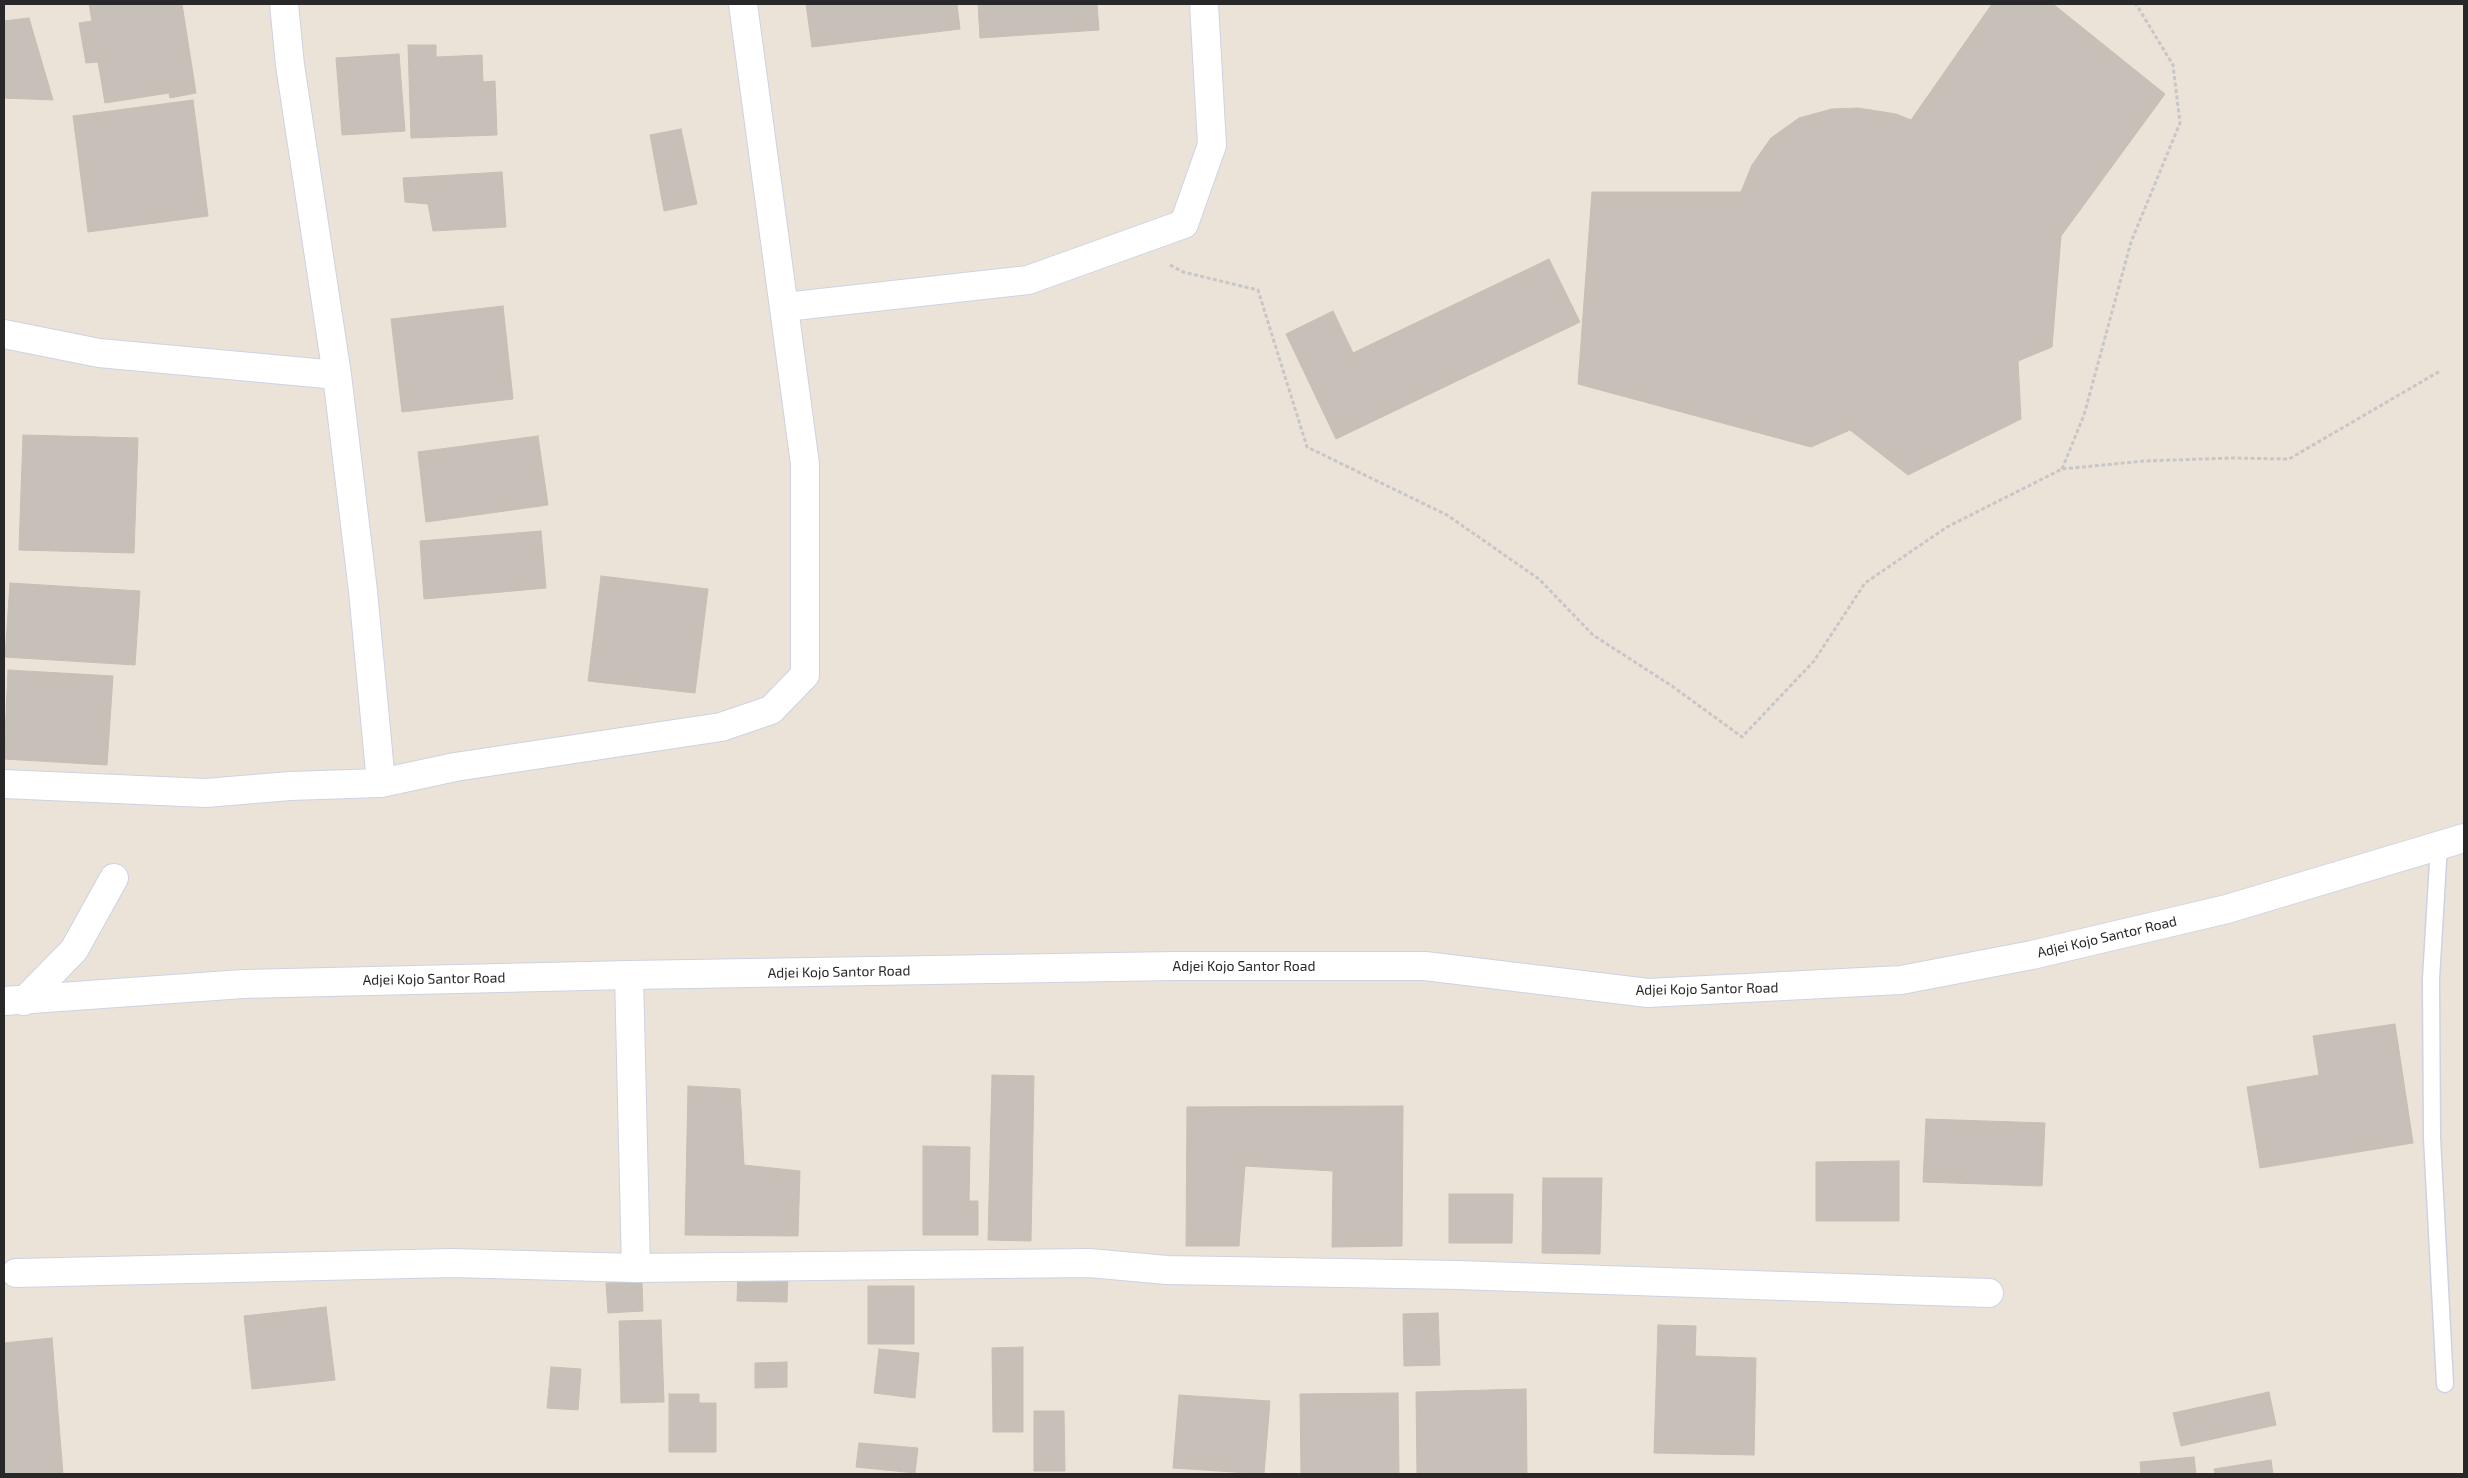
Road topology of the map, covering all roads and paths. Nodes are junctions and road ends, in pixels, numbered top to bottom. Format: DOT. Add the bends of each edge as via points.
graph roads {
  1 [pos="284,4"];
  2 [pos="743,4"];
  3 [pos="1204,4"];
  4 [pos="2136,4"];
  5 [pos="1131,243"];
  6 [pos="786,308"];
  7 [pos="4,334"];
  8 [pos="2440,371"];
  9 [pos="337,375"];
  10 [pos="2062,469"];
  11 [pos="4,784"];
  12 [pos="381,784"];
  13 [pos="2452,841"];
  14 [pos="114,878"];
  15 [pos="630,975"];
  16 [pos="14,1001"];
  17 [pos="636,1268"];
  18 [pos="16,1273"];
  19 [pos="1989,1293"];
  20 [pos="2445,1384"];
  1 -- 9 [label="street" via="290,65"];
  2 -- 6 [label="street"];
  3 -- 5 [label="street" via="1212,145 1184,224"];
  4 -- 10 [label="path" via="2173,65 2180,123 2131,242 2084,415"];
  5 -- 6 [label="street" via="1028,280"];
  5 -- 10 [label="path" via="1183,272 1258,290 1307,447 1447,515 1539,579 1593,635 1672,686 1742,737 1814,661 1865,583 1947,527"];
  6 -- 12 [label="street" via="805,464 805,674 771,710 721,728 454,767"];
  7 -- 9 [label="street" via="99,353"];
  8 -- 10 [label="path" via="2289,459 2144,461"];
  9 -- 12 [label="street" via="363,592"];
  11 -- 12 [label="street" via="206,793 290,786"];
  13 -- 15 [label="street, Adjei Kojo Santor Road" via="2226,909 2032,955 1901,980 1648,993 1425,966 1175,966"];
  13 -- 20 [label="lane" via="2431,979 2432,1128"];
  14 -- 16 [label="street" via="74,950"];
  15 -- 16 [label="street, Adjei Kojo Santor Road" via="243,984"];
  15 -- 17 [label="street"];
  17 -- 18 [label="street" via="453,1263"];
  17 -- 19 [label="street" via="1089,1263 1167,1270"];
}
